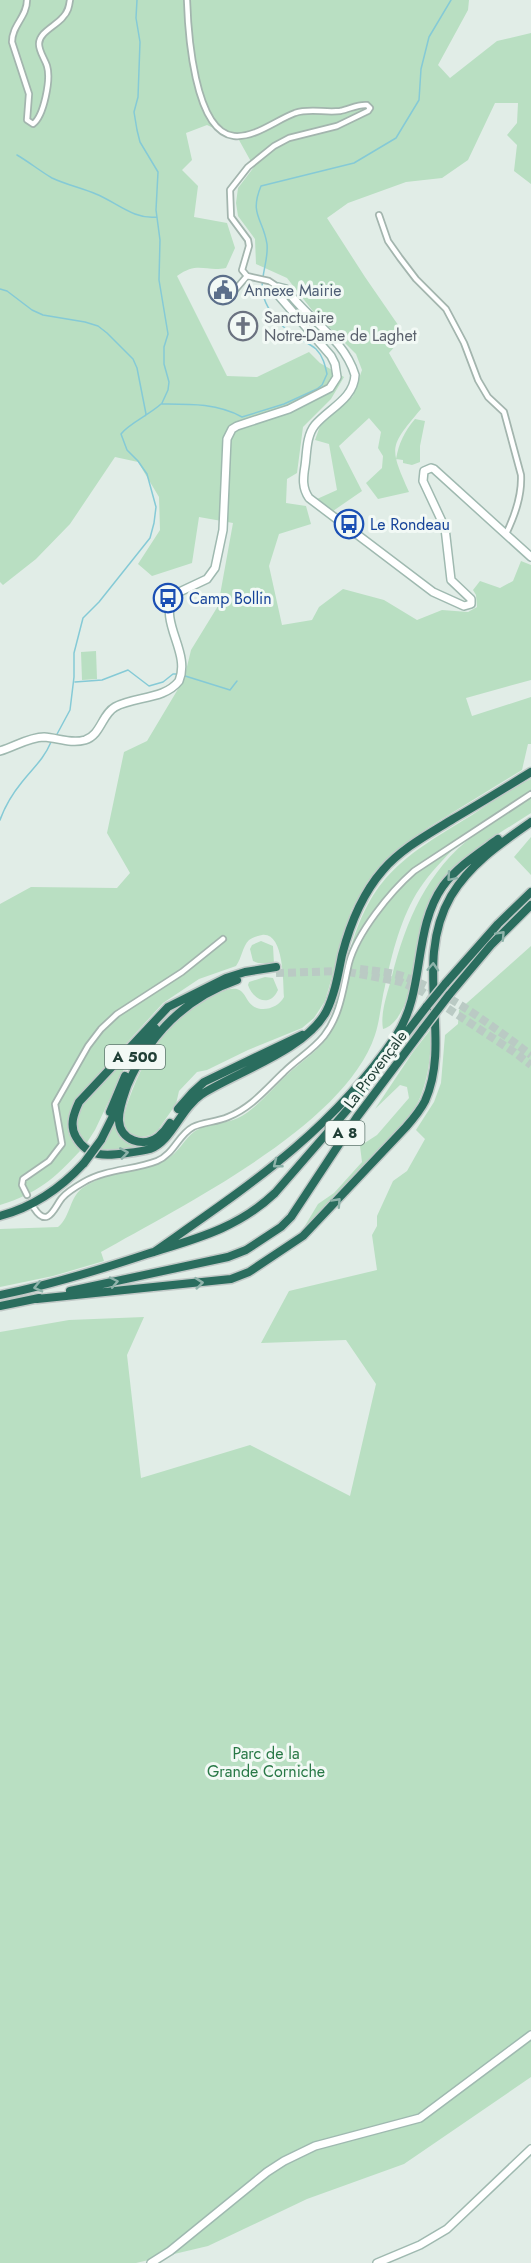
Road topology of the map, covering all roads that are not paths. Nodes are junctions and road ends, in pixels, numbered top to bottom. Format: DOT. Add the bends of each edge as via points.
graph roads {
  1 [pos="27,0"];
  2 [pos="70,0"];
  3 [pos="188,0"];
  4 [pos="379,215"];
  5 [pos="248,276"];
  6 [pos="278,287"];
  7 [pos="219,298"];
  8 [pos="506,534"];
  9 [pos="531,557"];
  10 [pos="0,751"];
  11 [pos="531,772"];
  12 [pos="531,794"];
  13 [pos="531,817"];
  14 [pos="531,822"];
  15 [pos="531,892"];
  16 [pos="531,905"];
  17 [pos="223,939"];
  18 [pos="195,992"];
  19 [pos="310,1031"];
  20 [pos="129,1080"];
  21 [pos="98,1139"];
  22 [pos="82,1161"];
  23 [pos="27,1195"];
  24 [pos="34,1208"];
  25 [pos="0,1211"];
  26 [pos="0,1216"];
  27 [pos="154,1252"];
  28 [pos="0,1295"];
  29 [pos="36,1299"];
  30 [pos="0,1306"];
  31 [pos="531,2035"];
  32 [pos="531,2149"];
  33 [pos="152,2263"];
  34 [pos="377,2263"];
  1 -- 2 [label="street" via="27,8 12,33 12,42 29,94 27,120 33,124 44,101 48,75 39,45 41,38 63,18"];
  3 -- 5 [label="street" via="190,51 202,100 213,123 226,133 251,133 305,111 340,111 362,104 370,108 337,126 278,143 248,167 230,190 231,217 248,240 242,270"];
  4 -- 8 [label="street" via="388,241 416,279 446,309 478,380 504,412 521,475 519,501"];
  5 -- 6 [label="street"];
  5 -- 7 [label="street" via="235,290"];
  6 -- 8 [label="main road" via="286,288 341,346 355,375 350,392 315,425 309,436 303,487 309,498 433,592 464,606 471,604 471,599 451,580 445,528 423,481 424,471 434,469"];
  6 -- 10 [label="main road" via="279,296 332,356 337,377 330,388 289,409 232,429 227,439 223,530 215,568 207,579 173,595 169,607 181,663 176,684 113,708 90,738 37,738"];
  8 -- 9 [label="main road"];
  11 -- 19 [label="highway" via="418,840 383,870 364,897 351,927 331,1001 320,1022"];
  12 -- 24 [label="street" via="408,876 378,912 352,953 337,1012 324,1036 261,1096 228,1117 194,1126 163,1158 89,1179 63,1197 50,1215 39,1214"];
  13 -- 27 [label="highway, one-way" via="470,858 443,887 430,915 416,987 403,1024 337,1110 274,1167"];
  29 -- 14 [label="highway, one-way" via="231,1279 253,1270 309,1231 420,1110 433,1066 432,969 438,925 451,896 474,866"];
  15 -- 27 [label="highway, La Provençale / A 8, bridge" via="445,984 348,1109 268,1199 221,1230"];
  29 -- 16 [label="highway, La Provençale / A 8, one-way, bridge" via="228,1257 281,1227 449,995"];
  17 -- 23 [label="street" via="182,972 117,1014 88,1046 55,1104 62,1144 49,1161 22,1180"];
  18 -- 19 [label="highway, one-way" via="159,1015 79,1102 74,1113 74,1132 90,1152 111,1156 156,1146 195,1099 290,1047"];
  18 -- 20 [label="highway, A 500" via="236,974 276,970 232,982 188,1005 155,1036"];
  18 -- 21 [label="highway, A 500" via="147,1037"];
  19 -- 20 [label="highway" via="204,1082 152,1141 137,1142 121,1131 119,1112"];
  20 -- 21 [label="highway, A 500"];
  21 -- 22 [label="highway, A 500, bridge"];
  22 -- 25 [label="highway, A 500" via="45,1190"];
  22 -- 26 [label="highway, A 500" via="50,1193"];
  27 -- 28 [label="highway, La Provençale / A 8, one-way" via="64,1281"];
  29 -- 30 [label="highway, La Provençale / A 8"];
  31 -- 33 [label="main road" via="420,2118 332,2139 284,2160 171,2252"];
  32 -- 34 [label="main road" via="447,2229"];
}
